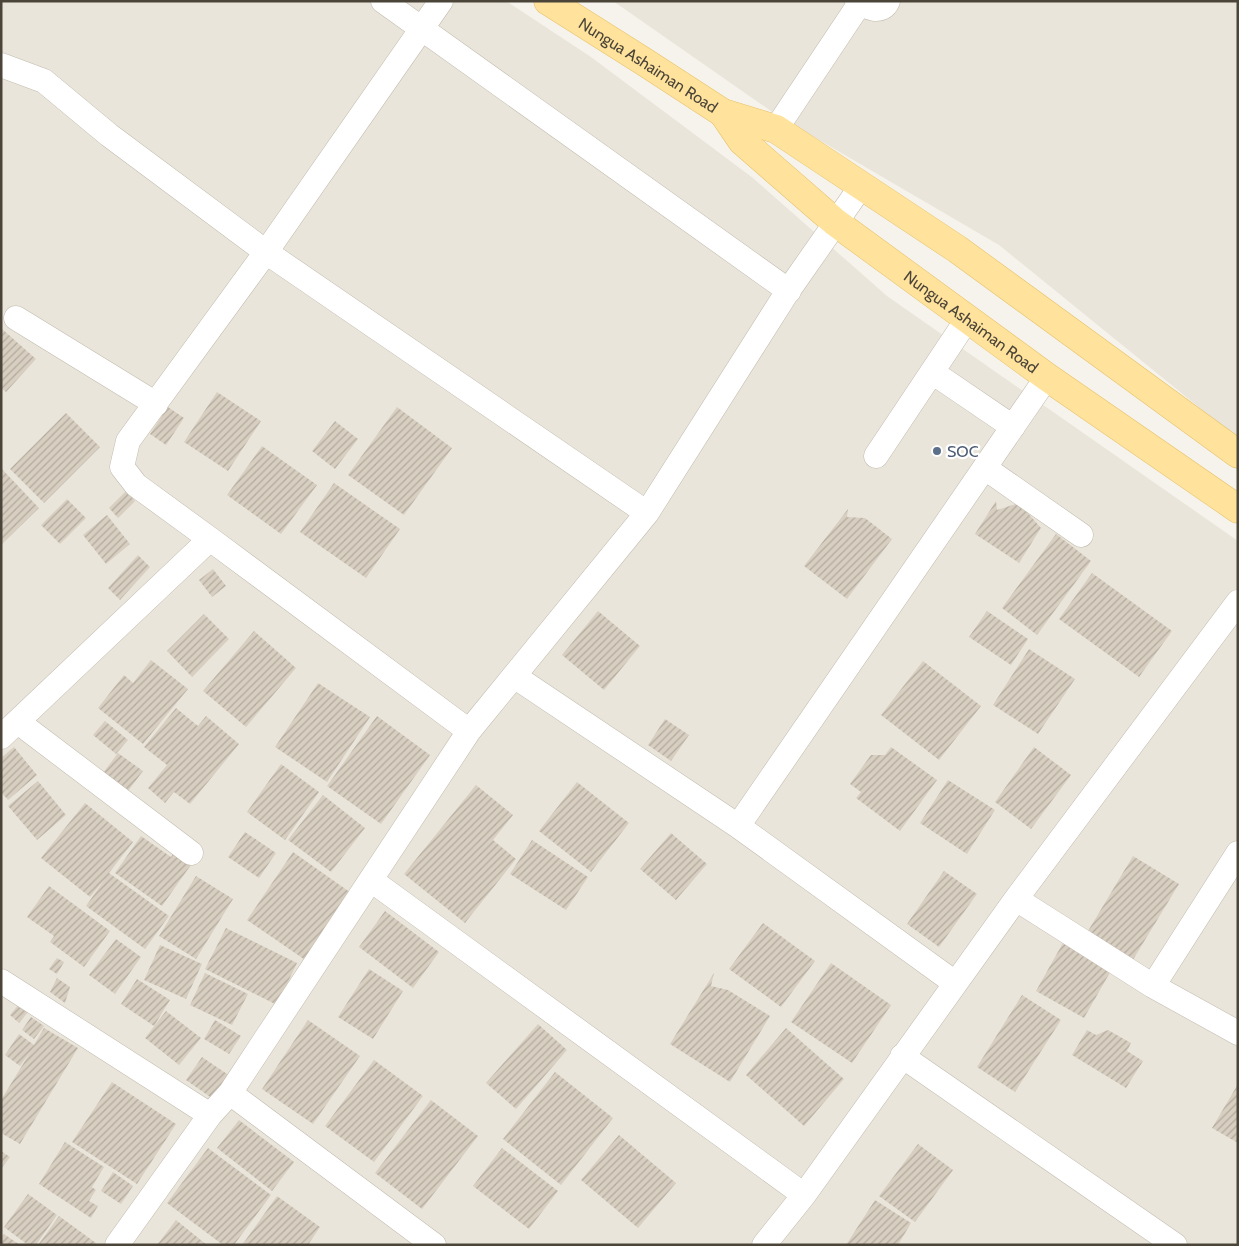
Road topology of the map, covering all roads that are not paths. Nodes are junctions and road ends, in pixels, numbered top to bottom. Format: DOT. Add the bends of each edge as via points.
graph roads {
  1 [pos="383,1"];
  2 [pos="441,1"];
  3 [pos="548,1"];
  4 [pos="888,1"];
  5 [pos="859,2"];
  6 [pos="423,29"];
  7 [pos="1,65"];
  8 [pos="723,113"];
  9 [pos="776,128"];
  10 [pos="862,185"];
  11 [pos="835,222"];
  12 [pos="266,252"];
  13 [pos="789,291"];
  14 [pos="16,318"];
  15 [pos="968,318"];
  16 [pos="932,372"];
  17 [pos="1047,377"];
  18 [pos="156,404"];
  19 [pos="1013,427"];
  20 [pos="1238,454"];
  21 [pos="876,456"];
  22 [pos="985,468"];
  23 [pos="1238,509"];
  24 [pos="647,513"];
  25 [pos="1081,535"];
  26 [pos="210,539"];
  27 [pos="1238,602"];
  28 [pos="514,676"];
  29 [pos="10,730"];
  30 [pos="469,731"];
  31 [pos="738,826"];
  32 [pos="191,853"];
  33 [pos="1238,853"];
  34 [pos="371,880"];
  35 [pos="1016,899"];
  36 [pos="1,981"];
  37 [pos="955,984"];
  38 [pos="1153,986"];
  39 [pos="1238,1033"];
  40 [pos="902,1056"];
  41 [pos="230,1093"];
  42 [pos="210,1115"];
  43 [pos="804,1194"];
  44 [pos="117,1245"];
  45 [pos="434,1245"];
  46 [pos="764,1245"];
  47 [pos="1175,1245"];
  1 -- 6 [label="street"];
  2 -- 6 [label="street"];
  3 -- 8 [label="main road, Nungua Ashaiman Road"];
  4 -- 5 [label="street" via="878,10"];
  5 -- 9 [label="street"];
  6 -- 12 [label="street"];
  6 -- 13 [label="street"];
  7 -- 12 [label="street" via="44,81 109,135"];
  8 -- 9 [label="main road, Nungua Ashaiman Road"];
  8 -- 11 [label="main road, Nungua Ashaiman Road" via="742,141"];
  9 -- 10 [label="main road, Nungua Ashaiman Road"];
  10 -- 11 [label="street"];
  10 -- 20 [label="main road, Nungua Ashaiman Road" via="957,249"];
  11 -- 13 [label="street"];
  11 -- 15 [label="main road, Nungua Ashaiman Road"];
  12 -- 18 [label="street"];
  12 -- 24 [label="street"];
  13 -- 24 [label="street"];
  14 -- 18 [label="street"];
  15 -- 16 [label="street"];
  15 -- 17 [label="main road, Nungua Ashaiman Road"];
  16 -- 19 [label="street"];
  16 -- 21 [label="street"];
  17 -- 19 [label="street"];
  17 -- 23 [label="main road, Nungua Ashaiman Road"];
  18 -- 26 [label="street" via="128,441 122,467 136,485"];
  19 -- 22 [label="street"];
  22 -- 25 [label="street"];
  22 -- 31 [label="street"];
  24 -- 28 [label="street"];
  26 -- 29 [label="street"];
  26 -- 30 [label="street"];
  27 -- 35 [label="street"];
  28 -- 30 [label="street"];
  28 -- 31 [label="street"];
  29 -- 32 [label="street"];
  30 -- 34 [label="street"];
  31 -- 37 [label="street"];
  33 -- 38 [label="street"];
  34 -- 41 [label="street"];
  34 -- 43 [label="street"];
  35 -- 37 [label="street"];
  35 -- 38 [label="street"];
  36 -- 42 [label="street"];
  37 -- 40 [label="street"];
  38 -- 39 [label="street"];
  40 -- 43 [label="street"];
  40 -- 47 [label="street"];
  41 -- 42 [label="street"];
  41 -- 45 [label="street"];
  42 -- 44 [label="street"];
  43 -- 46 [label="street"];
}
